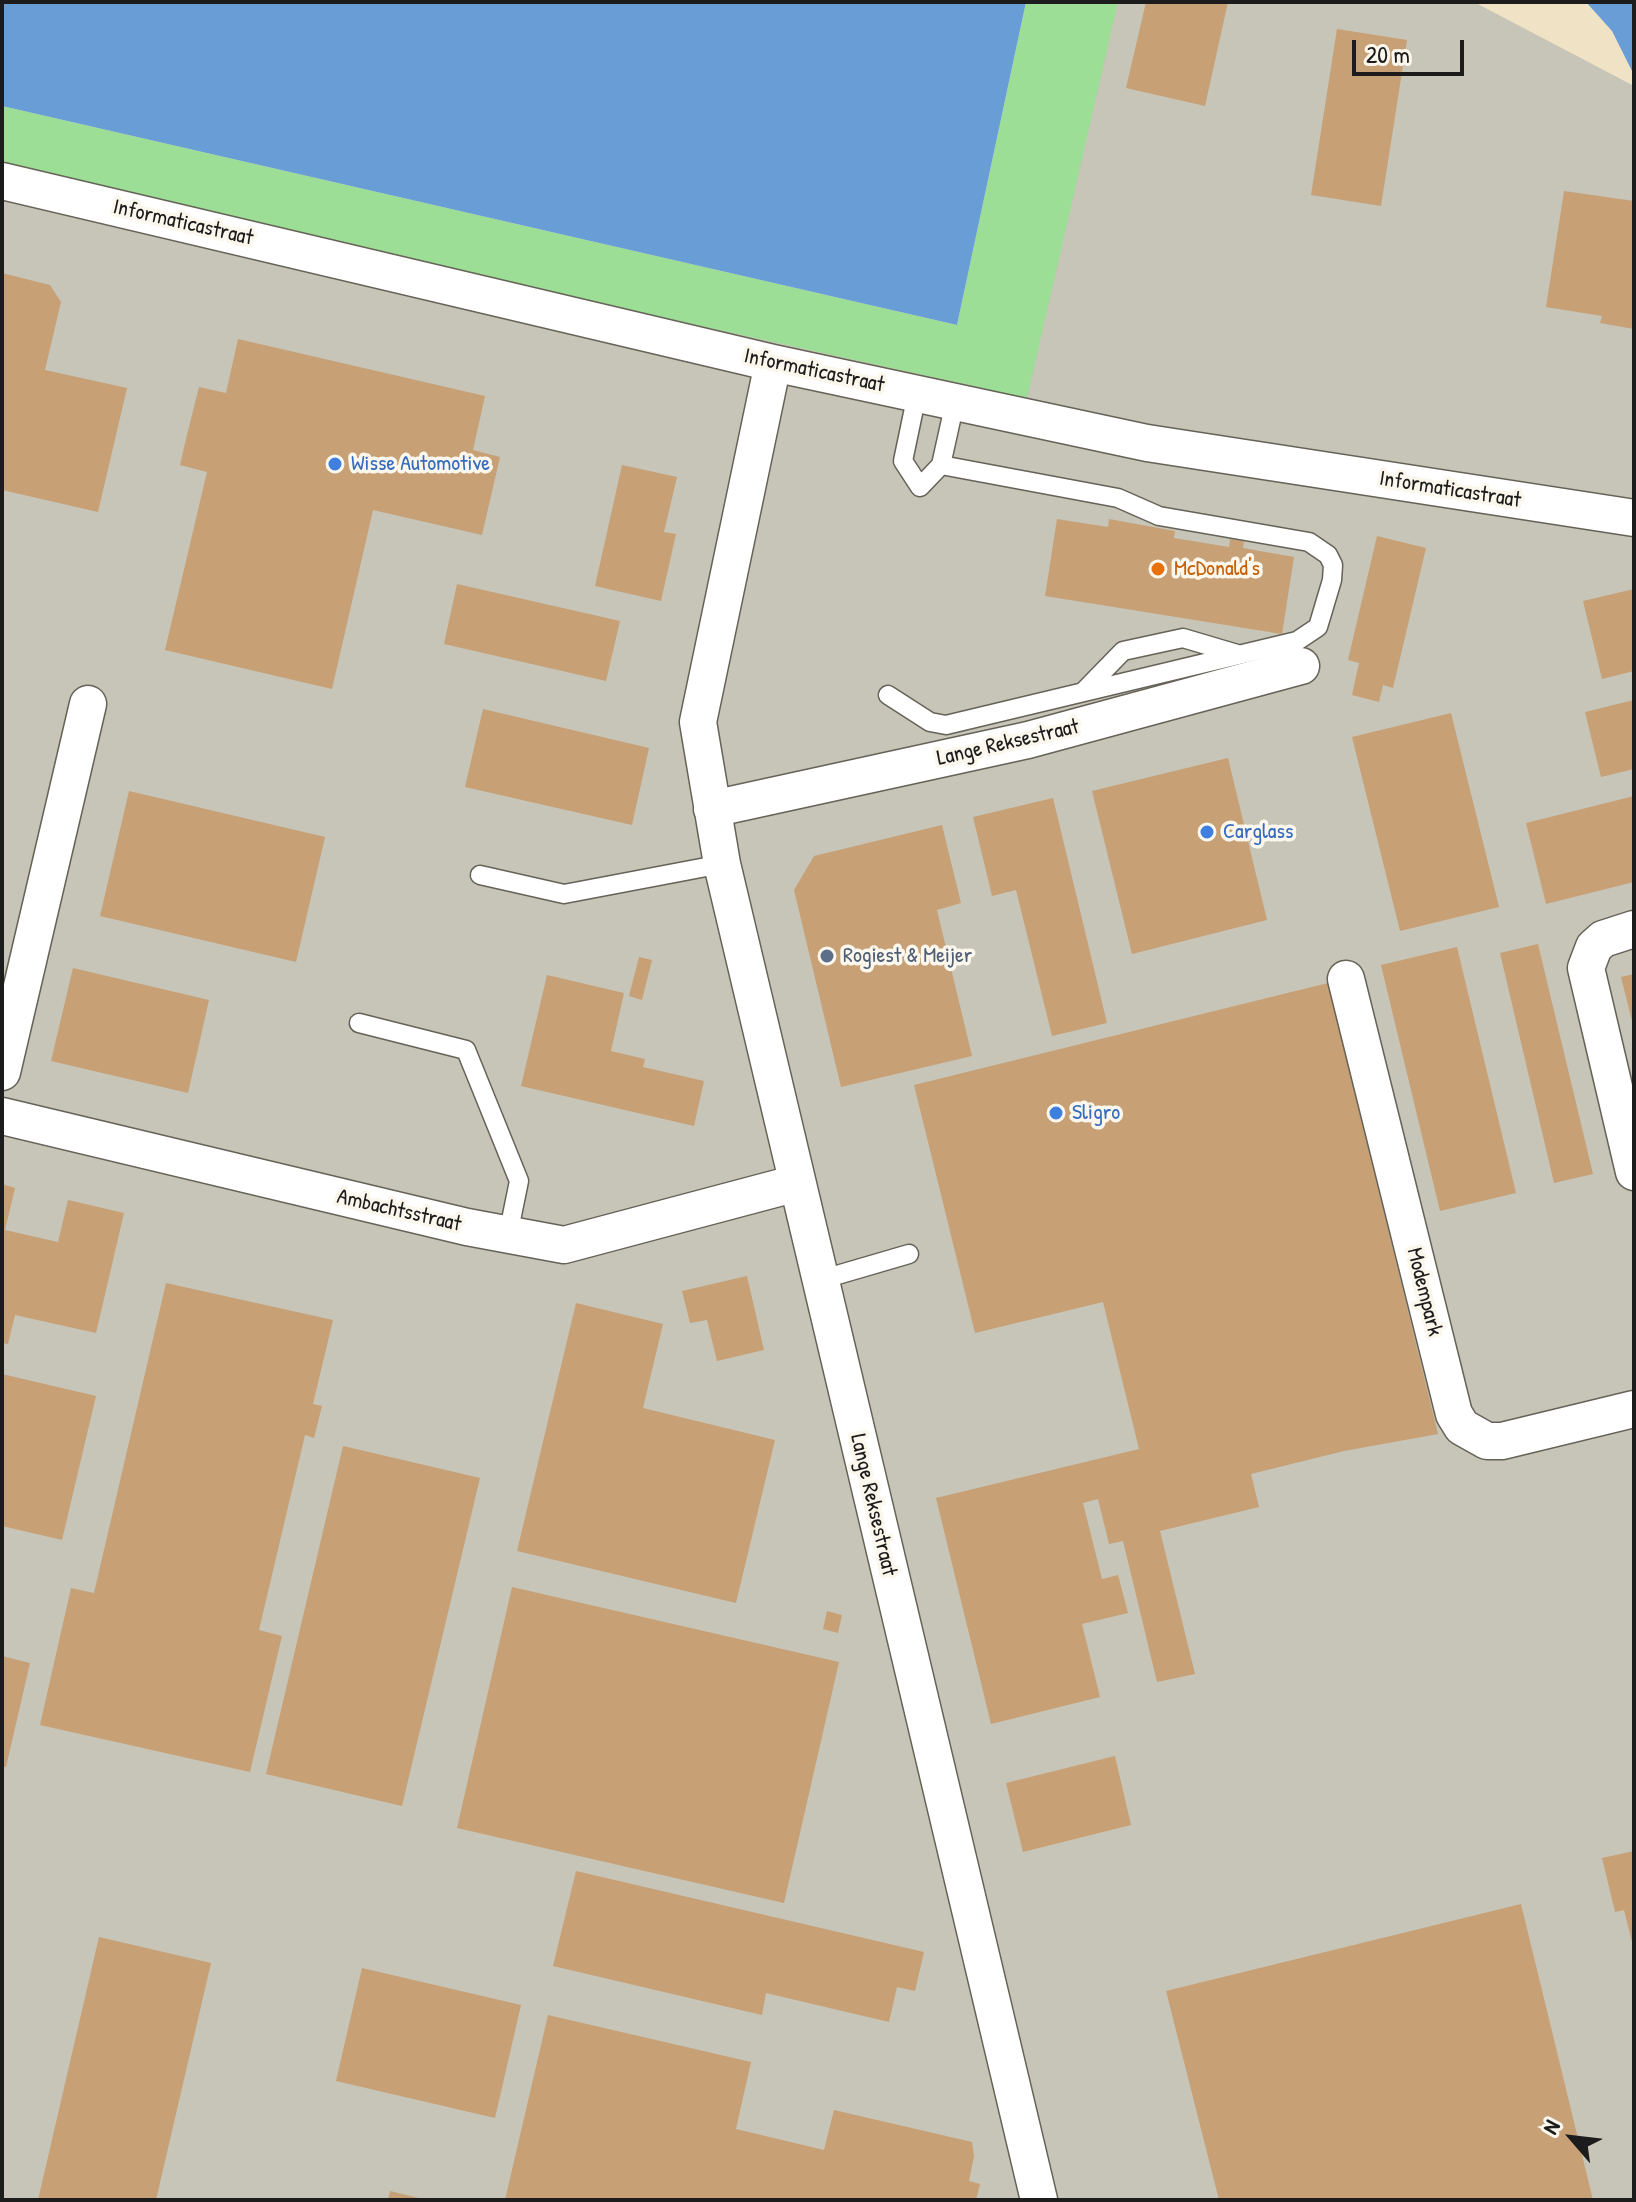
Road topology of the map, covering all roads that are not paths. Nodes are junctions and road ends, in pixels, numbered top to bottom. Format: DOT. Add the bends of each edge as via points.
graph roads {
  1 [pos="2,181"];
  2 [pos="773,363"];
  3 [pos="917,394"];
  4 [pos="955,402"];
  5 [pos="941,465"];
  6 [pos="1634,518"];
  7 [pos="1238,655"];
  8 [pos="1301,666"];
  9 [pos="1084,691"];
  10 [pos="888,695"];
  11 [pos="88,704"];
  12 [pos="712,809"];
  13 [pos="722,864"];
  14 [pos="480,875"];
  15 [pos="1634,929"];
  16 [pos="1346,979"];
  17 [pos="359,1023"];
  18 [pos="2,1072"];
  19 [pos="2,1116"];
  20 [pos="1634,1172"];
  21 [pos="797,1183"];
  22 [pos="508,1235"];
  23 [pos="909,1254"];
  24 [pos="820,1280"];
  25 [pos="1634,1409"];
  26 [pos="1039,2200"];
  1 -- 2 [label="street, Informaticastraat"];
  2 -- 3 [label="street, Informaticastraat"];
  2 -- 12 [label="street, Lange Reksestraat" via="698,722"];
  3 -- 4 [label="street, Informaticastraat"];
  3 -- 5 [label="lane" via="903,461 920,487"];
  4 -- 5 [label="lane"];
  4 -- 6 [label="street, Informaticastraat" via="1147,443"];
  5 -- 7 [label="lane" via="1118,498 1159,516 1320,548 1333,565 1318,627 1297,641"];
  7 -- 9 [label="lane"];
  7 -- 9 [label="lane" via="1183,638 1123,651"];
  8 -- 12 [label="street, Lange Reksestraat" via="1028,740"];
  9 -- 10 [label="lane" via="946,725 930,722"];
  11 -- 18 [label="street"];
  12 -- 13 [label="street, Lange Reksestraat"];
  13 -- 14 [label="lane" via="564,894"];
  13 -- 21 [label="street, Lange Reksestraat"];
  15 -- 20 [label="street" via="1603,939 1586,968"];
  16 -- 25 [label="street, Modempark" via="1454,1414 1462,1427 1487,1441 1502,1441"];
  17 -- 22 [label="lane" via="466,1050 519,1181"];
  19 -- 22 [label="street, Ambachtsstraat"];
  21 -- 22 [label="street, Ambachtsstraat" via="564,1245"];
  21 -- 24 [label="street, Lange Reksestraat"];
  23 -- 24 [label="lane"];
  24 -- 26 [label="street, Lange Reksestraat"];
}
